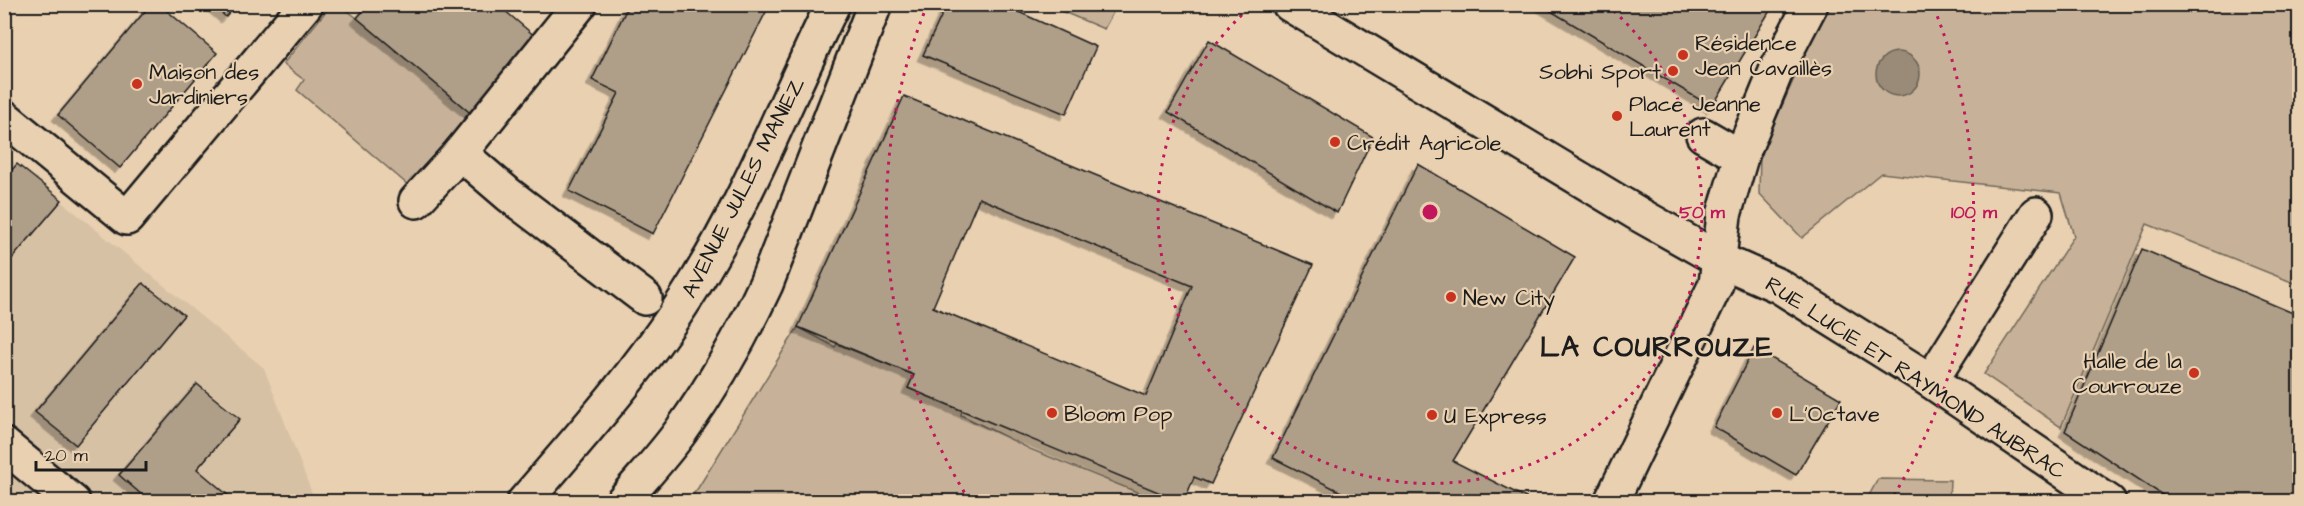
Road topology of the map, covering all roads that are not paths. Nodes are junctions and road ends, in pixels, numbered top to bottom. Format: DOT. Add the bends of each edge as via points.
graph roads {
  1 [pos="306,4"];
  2 [pos="580,4"];
  3 [pos="833,4"];
  4 [pos="875,4"];
  5 [pos="1289,4"];
  6 [pos="1811,4"];
  7 [pos="7,123"];
  8 [pos="1703,135"];
  9 [pos="460,153"];
  10 [pos="1741,157"];
  11 [pos="416,201"];
  12 [pos="2036,214"];
  13 [pos="1720,260"];
  14 [pos="645,298"];
  15 [pos="1930,381"];
  16 [pos="4,445"];
  17 [pos="73,501"];
  18 [pos="524,501"];
  19 [pos="622,501"];
  20 [pos="1611,501"];
  21 [pos="2109,501"];
  1 -- 7 [label="street" via="127,218"];
  2 -- 9 [label="street"];
  3 -- 18 [label="street, AVENUE JULES MANIEZ" via="738,205 687,298 615,395"];
  4 -- 19 [label="street, AVENUE JULES MANIEZ" via="746,327 680,433"];
  5 -- 13 [label="street"];
  6 -- 10 [label="street"];
  8 -- 10 [label="street"];
  9 -- 11 [label="street"];
  9 -- 14 [label="street"];
  10 -- 13 [label="street" via="1724,215"];
  12 -- 15 [label="street"];
  13 -- 15 [label="street, RUE LUCIE ET RAYMOND AUBRAC" via="1779,286"];
  13 -- 20 [label="street" via="1716,284"];
  15 -- 21 [label="street, RUE LUCIE ET RAYMOND AUBRAC"];
  16 -- 17 [label="street"];
}
